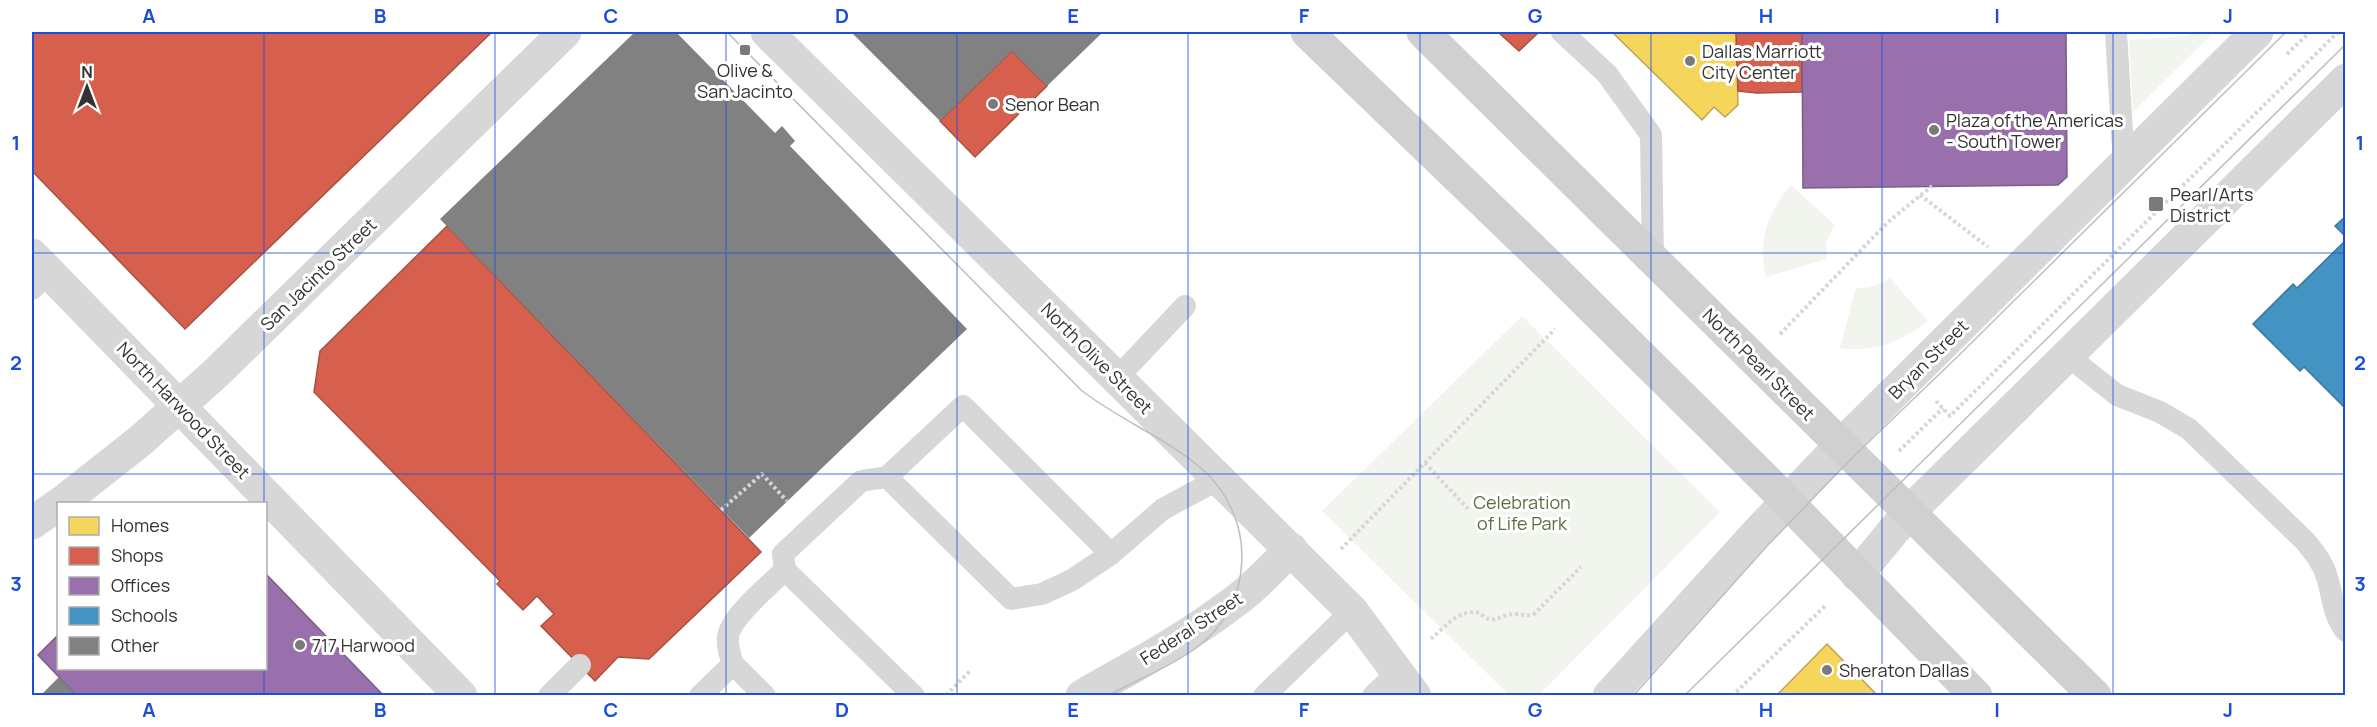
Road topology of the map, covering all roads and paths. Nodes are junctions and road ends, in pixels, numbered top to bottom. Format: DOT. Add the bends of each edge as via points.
graph roads {
  1 [pos="565,32"];
  2 [pos="767,32"];
  3 [pos="1307,32"];
  4 [pos="1423,32"];
  5 [pos="1562,32"];
  6 [pos="2116,32"];
  7 [pos="2257,32"];
  8 [pos="2310,32"];
  9 [pos="2338,32"];
  10 [pos="2285,57"];
  11 [pos="2346,80"];
  12 [pos="2124,165"];
  13 [pos="1932,186"];
  14 [pos="1920,195"];
  15 [pos="1988,248"];
  16 [pos="1653,260"];
  17 [pos="37,272"];
  18 [pos="1185,306"];
  19 [pos="1555,329"];
  20 [pos="1777,336"];
  21 [pos="2068,354"];
  22 [pos="1117,378"];
  23 [pos="1944,393"];
  24 [pos="181,406"];
  25 [pos="1943,408"];
  26 [pos="1842,444"];
  27 [pos="1899,451"];
  28 [pos="1425,463"];
  29 [pos="887,477"];
  30 [pos="1219,479"];
  31 [pos="788,501"];
  32 [pos="1787,501"];
  33 [pos="62,502"];
  34 [pos="57,505"];
  35 [pos="722,510"];
  36 [pos="1468,510"];
  37 [pos="1909,512"];
  38 [pos="32,524"];
  39 [pos="1291,549"];
  40 [pos="1341,549"];
  41 [pos="1111,554"];
  42 [pos="1581,567"];
  43 [pos="785,570"];
  44 [pos="1857,576"];
  45 [pos="1826,605"];
  46 [pos="1352,611"];
  47 [pos="2346,631"];
  48 [pos="1431,639"];
  49 [pos="733,664"];
  50 [pos="580,665"];
  51 [pos="970,670"];
  52 [pos="1412,686"];
  53 [pos="461,696"];
  54 [pos="549,696"];
  55 [pos="700,696"];
  56 [pos="765,696"];
  57 [pos="914,696"];
  58 [pos="945,696"];
  59 [pos="1082,696"];
  60 [pos="1264,696"];
  61 [pos="1373,696"];
  62 [pos="1609,696"];
  63 [pos="1732,696"];
  64 [pos="1976,696"];
  65 [pos="2095,696"];
  1 -- 24 [label="street, San Jacinto Street"];
  2 -- 22 [label="street, North Olive Street"];
  3 -- 32 [label="main road"];
  4 -- 16 [label="main road, North Pearl Street"];
  5 -- 16 [label="lane" via="1607,74 1651,135"];
  6 -- 12 [label="lane"];
  7 -- 12 [label="street, Bryan Street"];
  8 -- 10 [label="path"];
  9 -- 25 [label="path" via="1950,416"];
  11 -- 21 [label="street"];
  12 -- 26 [label="street, Bryan Street"];
  13 -- 14 [label="path"];
  14 -- 15 [label="path"];
  14 -- 20 [label="path" via="1870,240"];
  16 -- 26 [label="main road, North Pearl Street"];
  17 -- 24 [label="street, North Harwood Street"];
  18 -- 22 [label="lane"];
  19 -- 28 [label="path"];
  21 -- 37 [label="street"];
  21 -- 47 [label="lane" via="2117,395 2189,429 2305,540 2319,558 2334,611"];
  22 -- 30 [label="street, North Olive Street"];
  23 -- 25 [label="path" via="1936,401"];
  24 -- 33 [label="street, San Jacinto Street"];
  24 -- 53 [label="street, North Harwood Street"];
  25 -- 27 [label="path"];
  26 -- 32 [label="street, Bryan Street"];
  26 -- 37 [label="main road, North Pearl Street"];
  28 -- 36 [label="path"];
  28 -- 40 [label="path"];
  29 -- 41 [label="lane" via="1011,599 1042,594"];
  29 -- 41 [label="lane" via="963,406"];
  29 -- 43 [label="lane" via="861,481 783,554"];
  30 -- 39 [label="street, North Olive Street"];
  30 -- 41 [label="lane" via="1163,509"];
  31 -- 35 [label="path" via="762,474"];
  32 -- 44 [label="main road"];
  32 -- 62 [label="street, Bryan Street"];
  34 -- 38 [label="street, San Jacinto Street"];
  37 -- 44 [label="street"];
  37 -- 65 [label="main road, North Pearl Street"];
  39 -- 46 [label="street, North Olive Street"];
  39 -- 59 [label="street, Federal Street" via="1231,605"];
  42 -- 48 [label="path" via="1534,614 1491,620 1480,613 1465,612"];
  43 -- 49 [label="lane" via="733,623 728,649"];
  43 -- 57 [label="lane"];
  44 -- 64 [label="main road"];
  45 -- 63 [label="path"];
  46 -- 52 [label="street, North Olive Street"];
  46 -- 60 [label="lane"];
  49 -- 55 [label="lane"];
  49 -- 56 [label="lane"];
  50 -- 54 [label="lane"];
  51 -- 58 [label="path"];
  52 -- 61 [label="lane"];
}
